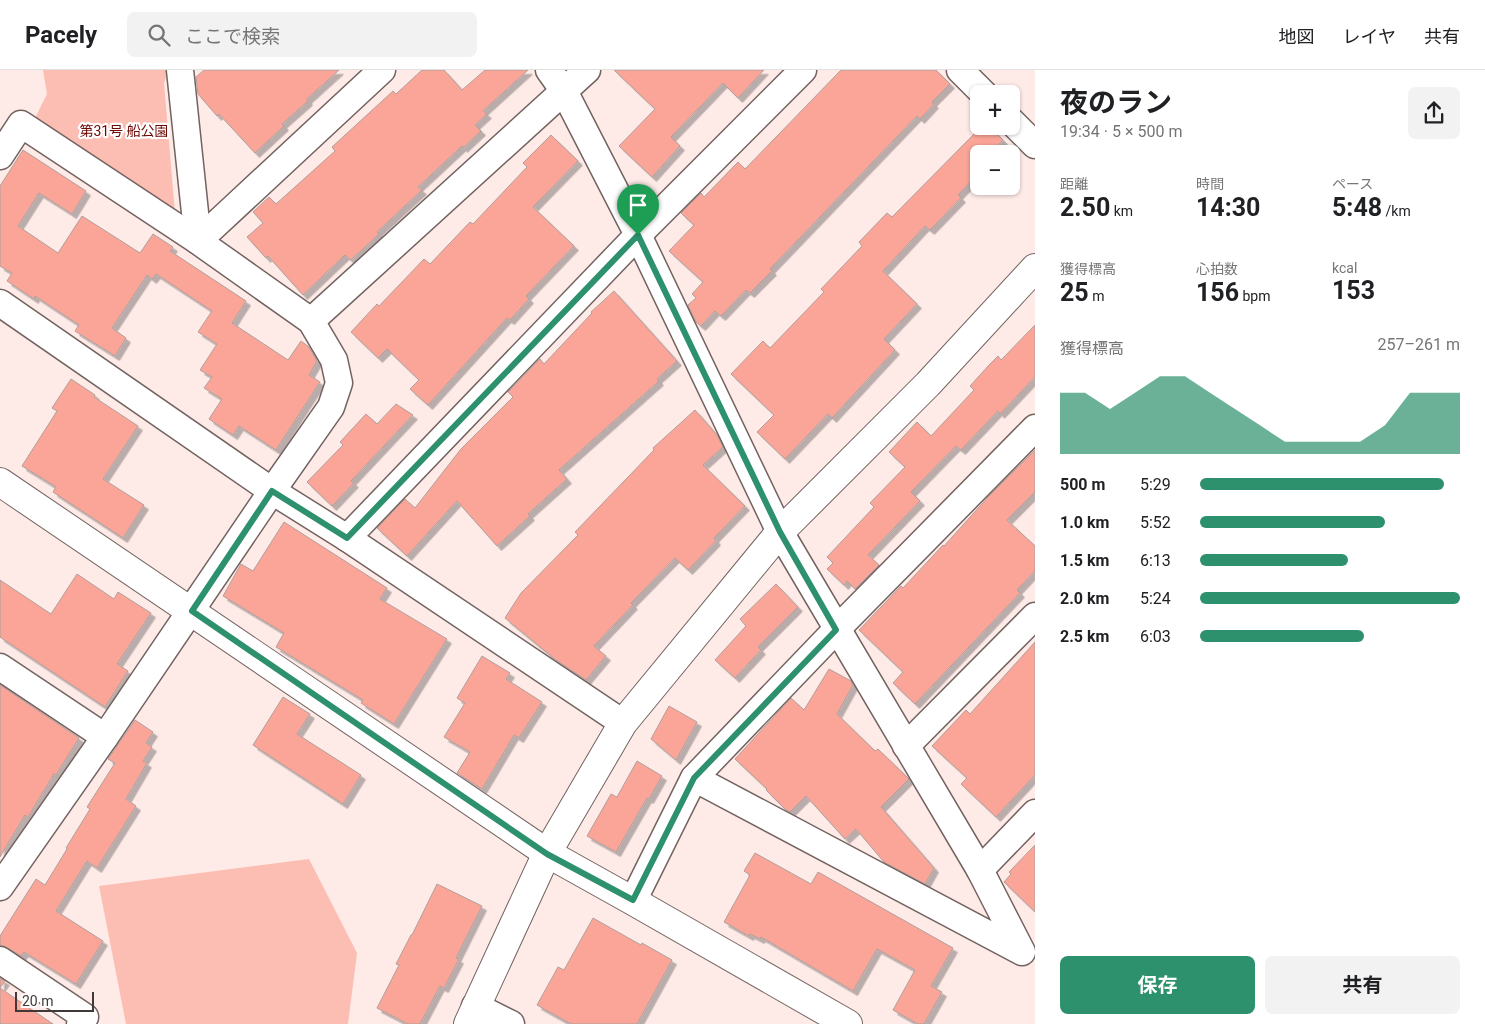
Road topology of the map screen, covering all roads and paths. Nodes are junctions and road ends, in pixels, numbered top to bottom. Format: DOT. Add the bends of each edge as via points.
graph roads {
  1 [pos="180,70"];
  2 [pos="382,70"];
  3 [pos="549,70"];
  4 [pos="586,70"];
  5 [pos="803,70"];
  6 [pos="960,70"];
  7 [pos="975,85"];
  8 [pos="564,91"];
  9 [pos="1020,130"];
  10 [pos="1035,145"];
  11 [pos="0,156"];
  12 [pos="638,235"];
  13 [pos="198,242"];
  14 [pos="1035,268"];
  15 [pos="0,303"];
  16 [pos="311,321"];
  17 [pos="1035,428"];
  18 [pos="0,482"];
  19 [pos="272,491"];
  20 [pos="780,532"];
  21 [pos="347,538"];
  22 [pos="192,611"];
  23 [pos="1035,616"];
  24 [pos="836,630"];
  25 [pos="0,667"];
  26 [pos="623,724"];
  27 [pos="106,737"];
  28 [pos="906,746"];
  29 [pos="694,778"];
  30 [pos="1035,813"];
  31 [pos="547,854"];
  32 [pos="980,870"];
  33 [pos="0,887"];
  34 [pos="633,900"];
  35 [pos="1029,956"];
  36 [pos="0,960"];
  37 [pos="472,1015"];
  38 [pos="80,1024"];
  39 [pos="511,1024"];
  40 [pos="848,1024"];
  1 -- 13 [label="street"];
  2 -- 13 [label="street"];
  3 -- 8 [label="street"];
  4 -- 8 [label="street"];
  5 -- 12 [label="street"];
  6 -- 7 [label="street"];
  8 -- 12 [label="street"];
  8 -- 16 [label="street"];
  9 -- 10 [label="street"];
  11 -- 13 [label="street" via="20,124"];
  12 -- 20 [label="street"];
  12 -- 21 [label="street"];
  13 -- 16 [label="street"];
  14 -- 20 [label="street" via="928,384"];
  15 -- 19 [label="street"];
  16 -- 19 [label="street" via="334,360 339,383 331,407"];
  17 -- 24 [label="street"];
  18 -- 22 [label="street"];
  19 -- 21 [label="street"];
  19 -- 22 [label="street"];
  20 -- 24 [label="street"];
  20 -- 26 [label="street"];
  21 -- 26 [label="street"];
  22 -- 27 [label="street"];
  22 -- 31 [label="street"];
  23 -- 28 [label="street"];
  24 -- 28 [label="street"];
  24 -- 29 [label="street"];
  25 -- 27 [label="street"];
  26 -- 31 [label="street"];
  27 -- 33 [label="street"];
  28 -- 32 [label="street"];
  29 -- 34 [label="street"];
  29 -- 35 [label="street"];
  30 -- 32 [label="street"];
  31 -- 34 [label="street"];
  31 -- 37 [label="street"];
  32 -- 35 [label="street"];
  34 -- 40 [label="street"];
  36 -- 38 [label="street" via="85,1018"];
  37 -- 39 [label="street"];
}
